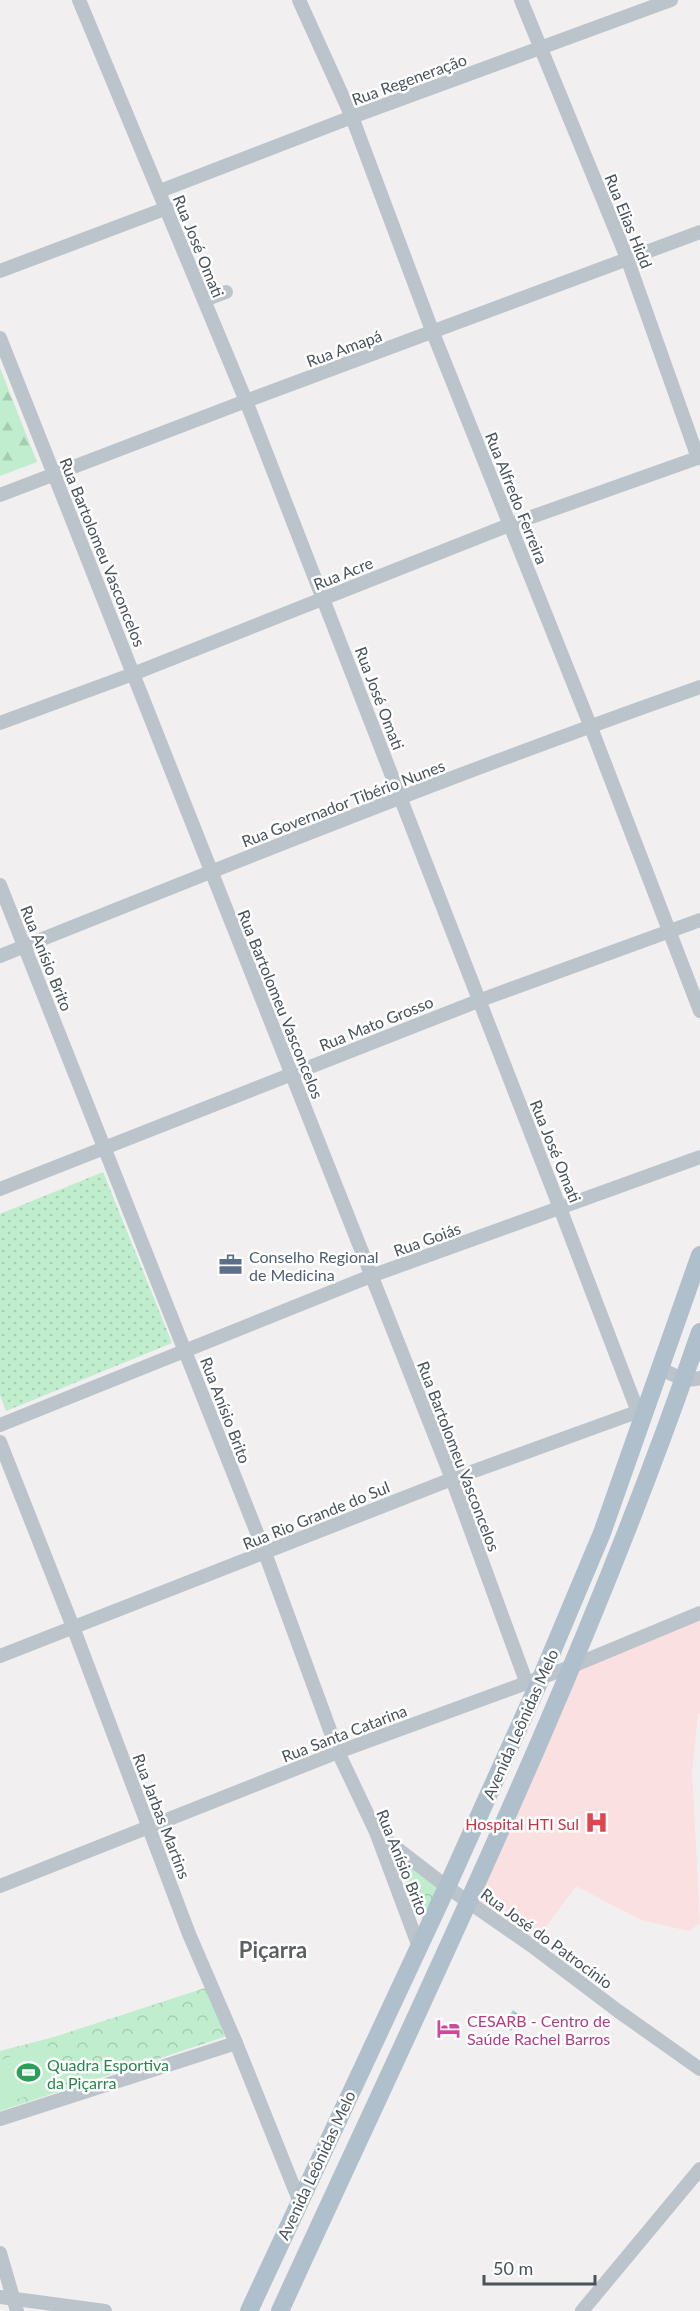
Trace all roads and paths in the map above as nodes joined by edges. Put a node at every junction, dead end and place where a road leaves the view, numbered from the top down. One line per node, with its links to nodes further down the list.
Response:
1 (79, 0): 7 (street, Rua José Omati)
2 (299, 0): 6 (street, Rua Alfredo Ferreira)
3 (521, 0): 5 (street, Rua Elias Hidd)
4 (671, 0): 5 (street, Rua Regeneração)
5 (540, 47): 6 (street, Rua Regeneração); 10 (street, Rua Elias Hidd)
6 (352, 117): 7 (street, Rua Regeneração); 14 (street, Rua Alfredo Ferreira)
7 (159, 191): 8 (street, Rua José Omati)
8 (167, 208): 11 (street); 13 (street, Rua José Omati)
9 (700, 232): 10 (street, Rua Amapá)
10 (627, 258): 14 (street, Rua Amapá); 17 (street, Rua Elias Hidd)
11 (0, 271)
12 (226, 292): 13 (street)
13 (204, 300): 16 (street, Rua José Omati)
14 (434, 333): 16 (street, Rua Amapá); 20 (street, Rua Alfredo Ferreira)
15 (0, 338): 18 (street, Rua Bartolomeu Vasconcelos)
16 (246, 401): 18 (street, Rua Amapá); 21 (street, Rua José Omati)
17 (699, 457): 20 (street, Rua Acre)
18 (54, 474): 19 (street, Rua Amapá); 22 (street, Rua Bartolomeu Vasconcelos)
19 (0, 495)
20 (509, 525): 21 (street, Rua Acre); 25 (street, Rua Alfredo Ferreira)
21 (324, 599): 22 (street, Rua Acre); 26 (street, Rua José Omati)
22 (133, 674): 24 (street, Rua Acre); 27 (street, Rua Bartolomeu Vasconcelos)
23 (700, 687): 25 (street, Rua Governador Tibério Nunes)
24 (0, 723)
25 (590, 726): 26 (street, Rua Governador Tibério Nunes); 30 (street, Rua Alfredo Ferreira)
26 (401, 799): 27 (street, Rua Governador Tibério Nunes); 33 (street, Rua José Omati)
27 (211, 872): 31 (street, Rua Governador Tibério Nunes); 35 (street, Rua Bartolomeu Vasconcelos)
28 (0, 885): 31 (street, Rua Anísio Brito)
29 (700, 920): 30 (street, Rua Mato Grosso)
30 (670, 932): 33 (street, Rua Mato Grosso); 34 (street, Rua Alfredo Ferreira)
31 (24, 946): 32 (street, Rua Governador Tibério Nunes); 36 (street, Rua Anísio Brito)
32 (0, 956)
33 (478, 1000): 35 (street, Rua Mato Grosso); 39 (street, Rua José Omati)
34 (700, 1011)
35 (291, 1075): 36 (street, Rua Mato Grosso); 41 (street, Rua Bartolomeu Vasconcelos)
36 (104, 1148): 38 (street, Rua Mato Grosso); 43 (street, Rua Anísio Brito)
37 (700, 1157): 39 (street, Rua Goiás)
38 (0, 1189)
39 (561, 1208): 41 (street, Rua Goiás); 46 (street, Rua José Omati)
40 (700, 1255): 44 (main road, Avenida Leônidas Melo)
41 (371, 1276): 43 (street, Rua Goiás); 49 (street, Rua Bartolomeu Vasconcelos)
42 (700, 1332): 45 (main road, Avenida Leônidas Melo)
43 (185, 1351): 47 (street, Rua Goiás); 50 (street, Rua Anísio Brito)
44 (661, 1369): 45 (street); 46 (main road, Avenida Leônidas Melo)
45 (692, 1379): 54 (main road, Avenida Leônidas Melo)
46 (642, 1411): 49 (street, Rua Rio Grande do Sul); 55 (main road, Avenida Leônidas Melo)
47 (0, 1425)
48 (0, 1442): 52 (street, Rua Jarbas Martins)
49 (452, 1479): 50 (street, Rua Rio Grande do Sul); 55 (street, Rua Bartolomeu Vasconcelos)
50 (265, 1553): 52 (street, Rua Rio Grande do Sul); 56 (street, Rua Anísio Brito)
51 (700, 1613): 54 (street, Rua Santa Catarina)
52 (73, 1627): 53 (street, Rua Rio Grande do Sul); 57 (street, Rua Jarbas Martins)
53 (0, 1656)
54 (570, 1667): 55 (street, Rua Santa Catarina); 61 (main road, Avenida Leônidas Melo)
55 (534, 1681): 56 (street, Rua Santa Catarina); 60 (main road, Avenida Leônidas Melo)
56 (338, 1752): 57 (street, Rua Santa Catarina); 58 (street, Rua Anísio Brito)
57 (148, 1828): 59 (street, Rua Santa Catarina); 63 (street, Rua Jarbas Martins)
58 (376, 1832): 60 (street, Rua José do Patrocínio); 62 (street, Rua Anísio Brito)
59 (0, 1886)
60 (447, 1887): 61 (street, Rua José do Patrocínio); 62 (main road, Avenida Leônidas Melo)
61 (468, 1900): 64 (street, Rua José do Patrocínio); 72 (main road, Avenida Leônidas Melo)
62 (419, 1947): 67 (main road, Avenida Leônidas Melo)
63 (236, 2043): 65 (street); 67 (street, Rua Jarbas Martins)
64 (700, 2069)
65 (0, 2120)
66 (700, 2169): 73 (street)
67 (299, 2200): 71 (main road, Avenida Leônidas Melo)
68 (0, 2253): 69 (street)
69 (10, 2302): 70 (street)
70 (105, 2311)
71 (249, 2311)
72 (280, 2311)
73 (582, 2311)

